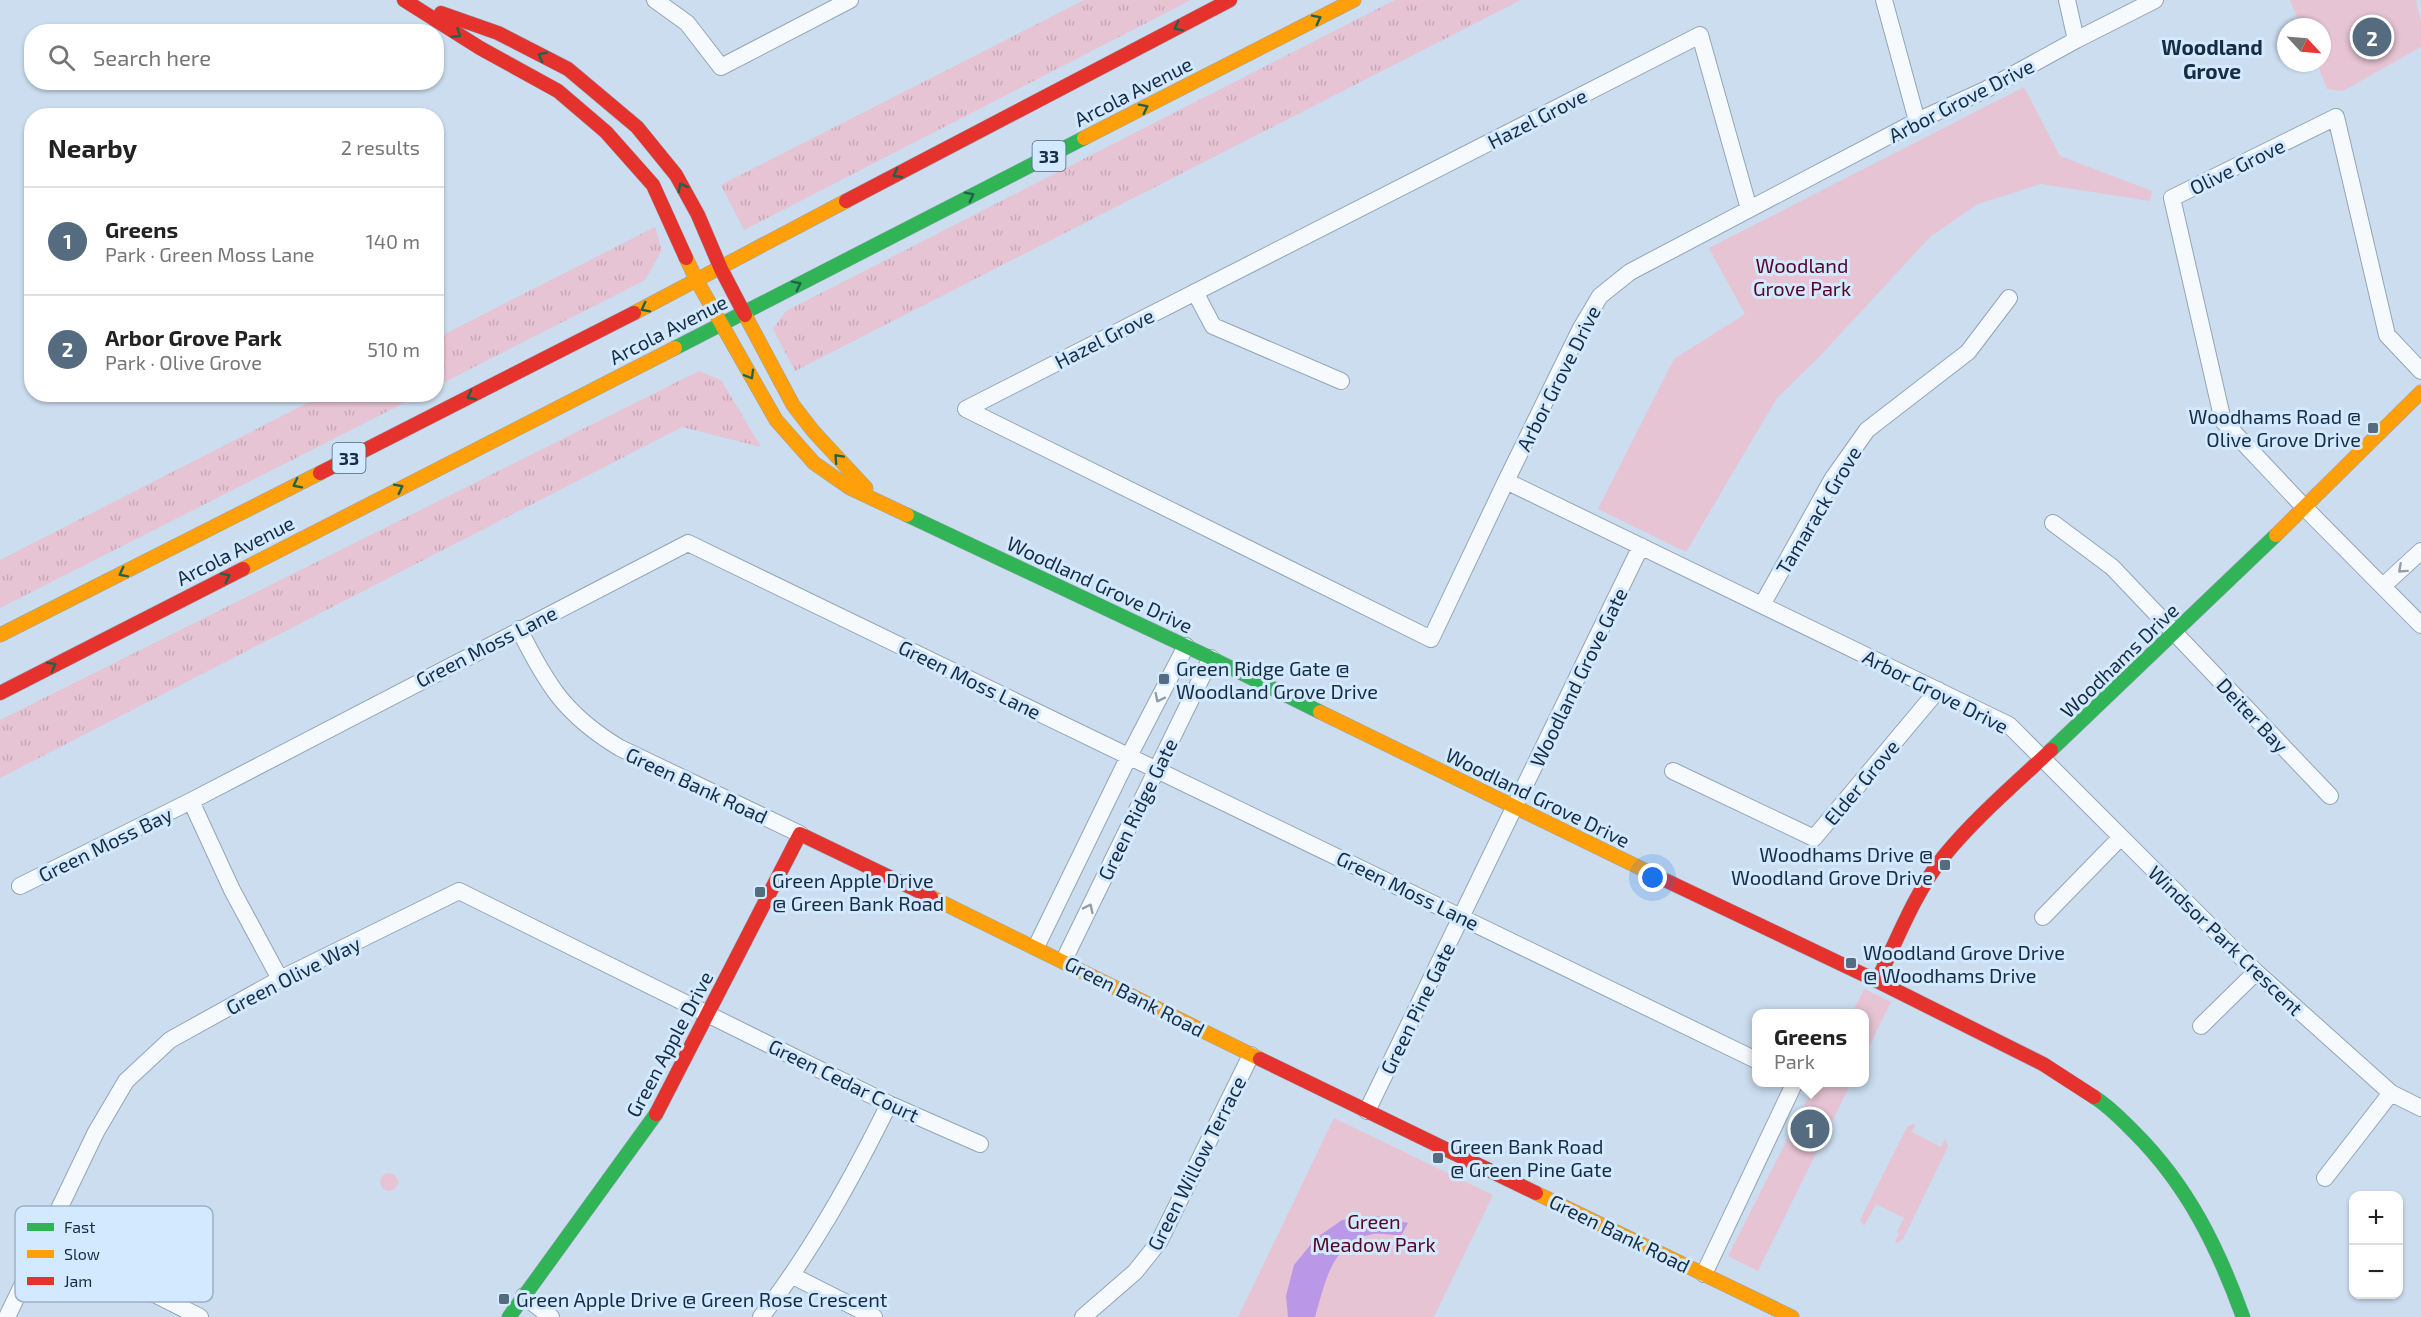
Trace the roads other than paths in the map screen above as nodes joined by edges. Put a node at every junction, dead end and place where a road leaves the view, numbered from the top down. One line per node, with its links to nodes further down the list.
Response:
1 (655, 0): 2 (street)
2 (850, 0)
3 (1230, 0): 14 (street, Arcola Avenue / 33, one-way to 14)
4 (1354, 0): 18 (street, Arcola Avenue / 33, one-way to 4)
5 (1884, 0): 12 (street)
6 (2067, 0): 11 (street)
7 (2155, 0): 11 (street, Arbor Grove Drive)
8 (406, 1): 9 (street, Woodland Grove Drive, one-way to 9); 14 (street, Woodland Grove Drive, one-way to 8)
9 (442, 24)
10 (444, 25): 15 (street, Woodland Grove Drive, one-way to 15)
11 (2076, 40): 12 (street, Arbor Grove Drive)
12 (1917, 121): 13 (street, Arbor Grove Drive)
13 (1749, 209): 16 (street, Hazel Grove); 23 (street, Arbor Grove Drive)
14 (721, 269): 15 (street, Arcola Avenue / 33); 18 (street, Woodland Grove Drive)
15 (697, 281): 19 (street, Woodland Grove Drive); 34 (street, Arcola Avenue / 33, one-way to 34)
16 (1195, 292): 21 (street); 23 (street, Hazel Grove)
17 (2009, 298): 30 (street, Tamarack Grove)
18 (745, 312): 19 (street, Arcola Avenue / 33); 24 (street, Woodland Grove Drive, one-way to 18)
19 (722, 325): 24 (street, Woodland Grove Drive, one-way to 24); 38 (street, Arcola Avenue / 33, one-way to 19)
20 (2421, 371): 25 (street, Olive Grove)
21 (1341, 381)
22 (2421, 392): 25 (street, Woodhams Drive)
23 (1506, 481): 27 (street, Arbor Grove Drive)
24 (878, 501): 35 (street, Woodland Grove Drive)
25 (2305, 508): 29 (street); 33 (street, Woodhams Drive)
26 (2053, 523): 33 (street, Deiter Bay)
27 (1641, 546): 30 (street, Arbor Grove Drive); 45 (street, Woodland Grove Gate)
28 (2421, 551): 29 (street, one-way to 29)
29 (2383, 586): 31 (street)
30 (1762, 604): 37 (street, Arbor Grove Drive)
31 (2421, 625)
32 (519, 629): 39 (street, Green Moss Lane); 44 (street, Green Moss Lane); 46 (street, Green Bank Road)
33 (2176, 633): 40 (street, Woodhams Drive); 43 (street, Deiter Bay)
34 (0, 635)
35 (1186, 646): 36 (street, Woodland Grove Drive); 39 (street, Green Ridge Gate, one-way to 39)
36 (1211, 658): 41 (street, Green Ridge Gate); 45 (street, Woodland Grove Drive)
37 (1938, 690): 40 (street, Arbor Grove Drive); 42 (street, Elder Grove)
38 (0, 693)
39 (1129, 756): 41 (street, Green Moss Lane); 51 (street, Green Ridge Gate)
40 (2042, 760): 47 (street, Windsor Park Crescent); 55 (street, Woodhams Drive)
41 (1156, 770): 49 (street, Green Moss Lane); 52 (street, Green Ridge Gate, one-way to 41)
42 (1673, 771)
43 (2330, 796)
44 (191, 801): 48 (street, Green Moss Bay); 54 (street)
45 (1514, 808): 49 (street, Green Pine Gate); 55 (street, Woodland Grove Drive)
46 (800, 834): 51 (street, Green Bank Road); 56 (street, Green Apple Drive)
47 (2121, 837): 50 (street); 53 (street, Windsor Park Crescent)
48 (20, 886)
49 (1461, 916): 59 (street, Green Moss Lane); 64 (street, Green Pine Gate)
50 (2043, 917)
51 (1036, 947): 52 (street, Green Bank Road)
52 (1064, 960): 58 (street, Green Bank Road)
53 (2256, 972): 57 (street); 61 (street, Windsor Park Crescent)
54 (280, 979): 56 (street, Green Olive Way); 67 (street, Green Olive Way)
55 (1877, 981): 81 (street, Woodland Grove Drive)
56 (709, 1013): 62 (street, Green Cedar Court); 70 (street, Green Apple Drive)
57 (2201, 1026)
58 (1251, 1055): 64 (street, Green Bank Road); 79 (street, Green Willow Terrace)
59 (1752, 1058)
60 (1793, 1087): 68 (street)
61 (2391, 1093): 63 (street, Windsor Park Crescent); 66 (street)
62 (889, 1104): 65 (street, Green Cedar Court); 69 (street)
63 (2421, 1108)
64 (1367, 1111): 68 (street, Green Bank Road)
65 (981, 1144)
66 (2325, 1178)
67 (61, 1206)
68 (1704, 1274): 80 (street, Green Bank Road)
69 (793, 1276): 77 (street); 78 (street)
70 (524, 1296): 75 (street, Green Apple Drive); 76 (street)
71 (15, 1301): 73 (street, Green Olive Way)
72 (170, 1302): 74 (street)
73 (7, 1317)
74 (200, 1317)
75 (509, 1317)
76 (551, 1317)
77 (761, 1317)
78 (874, 1317)
79 (1083, 1317)
80 (1792, 1317)
81 (2243, 1317)

